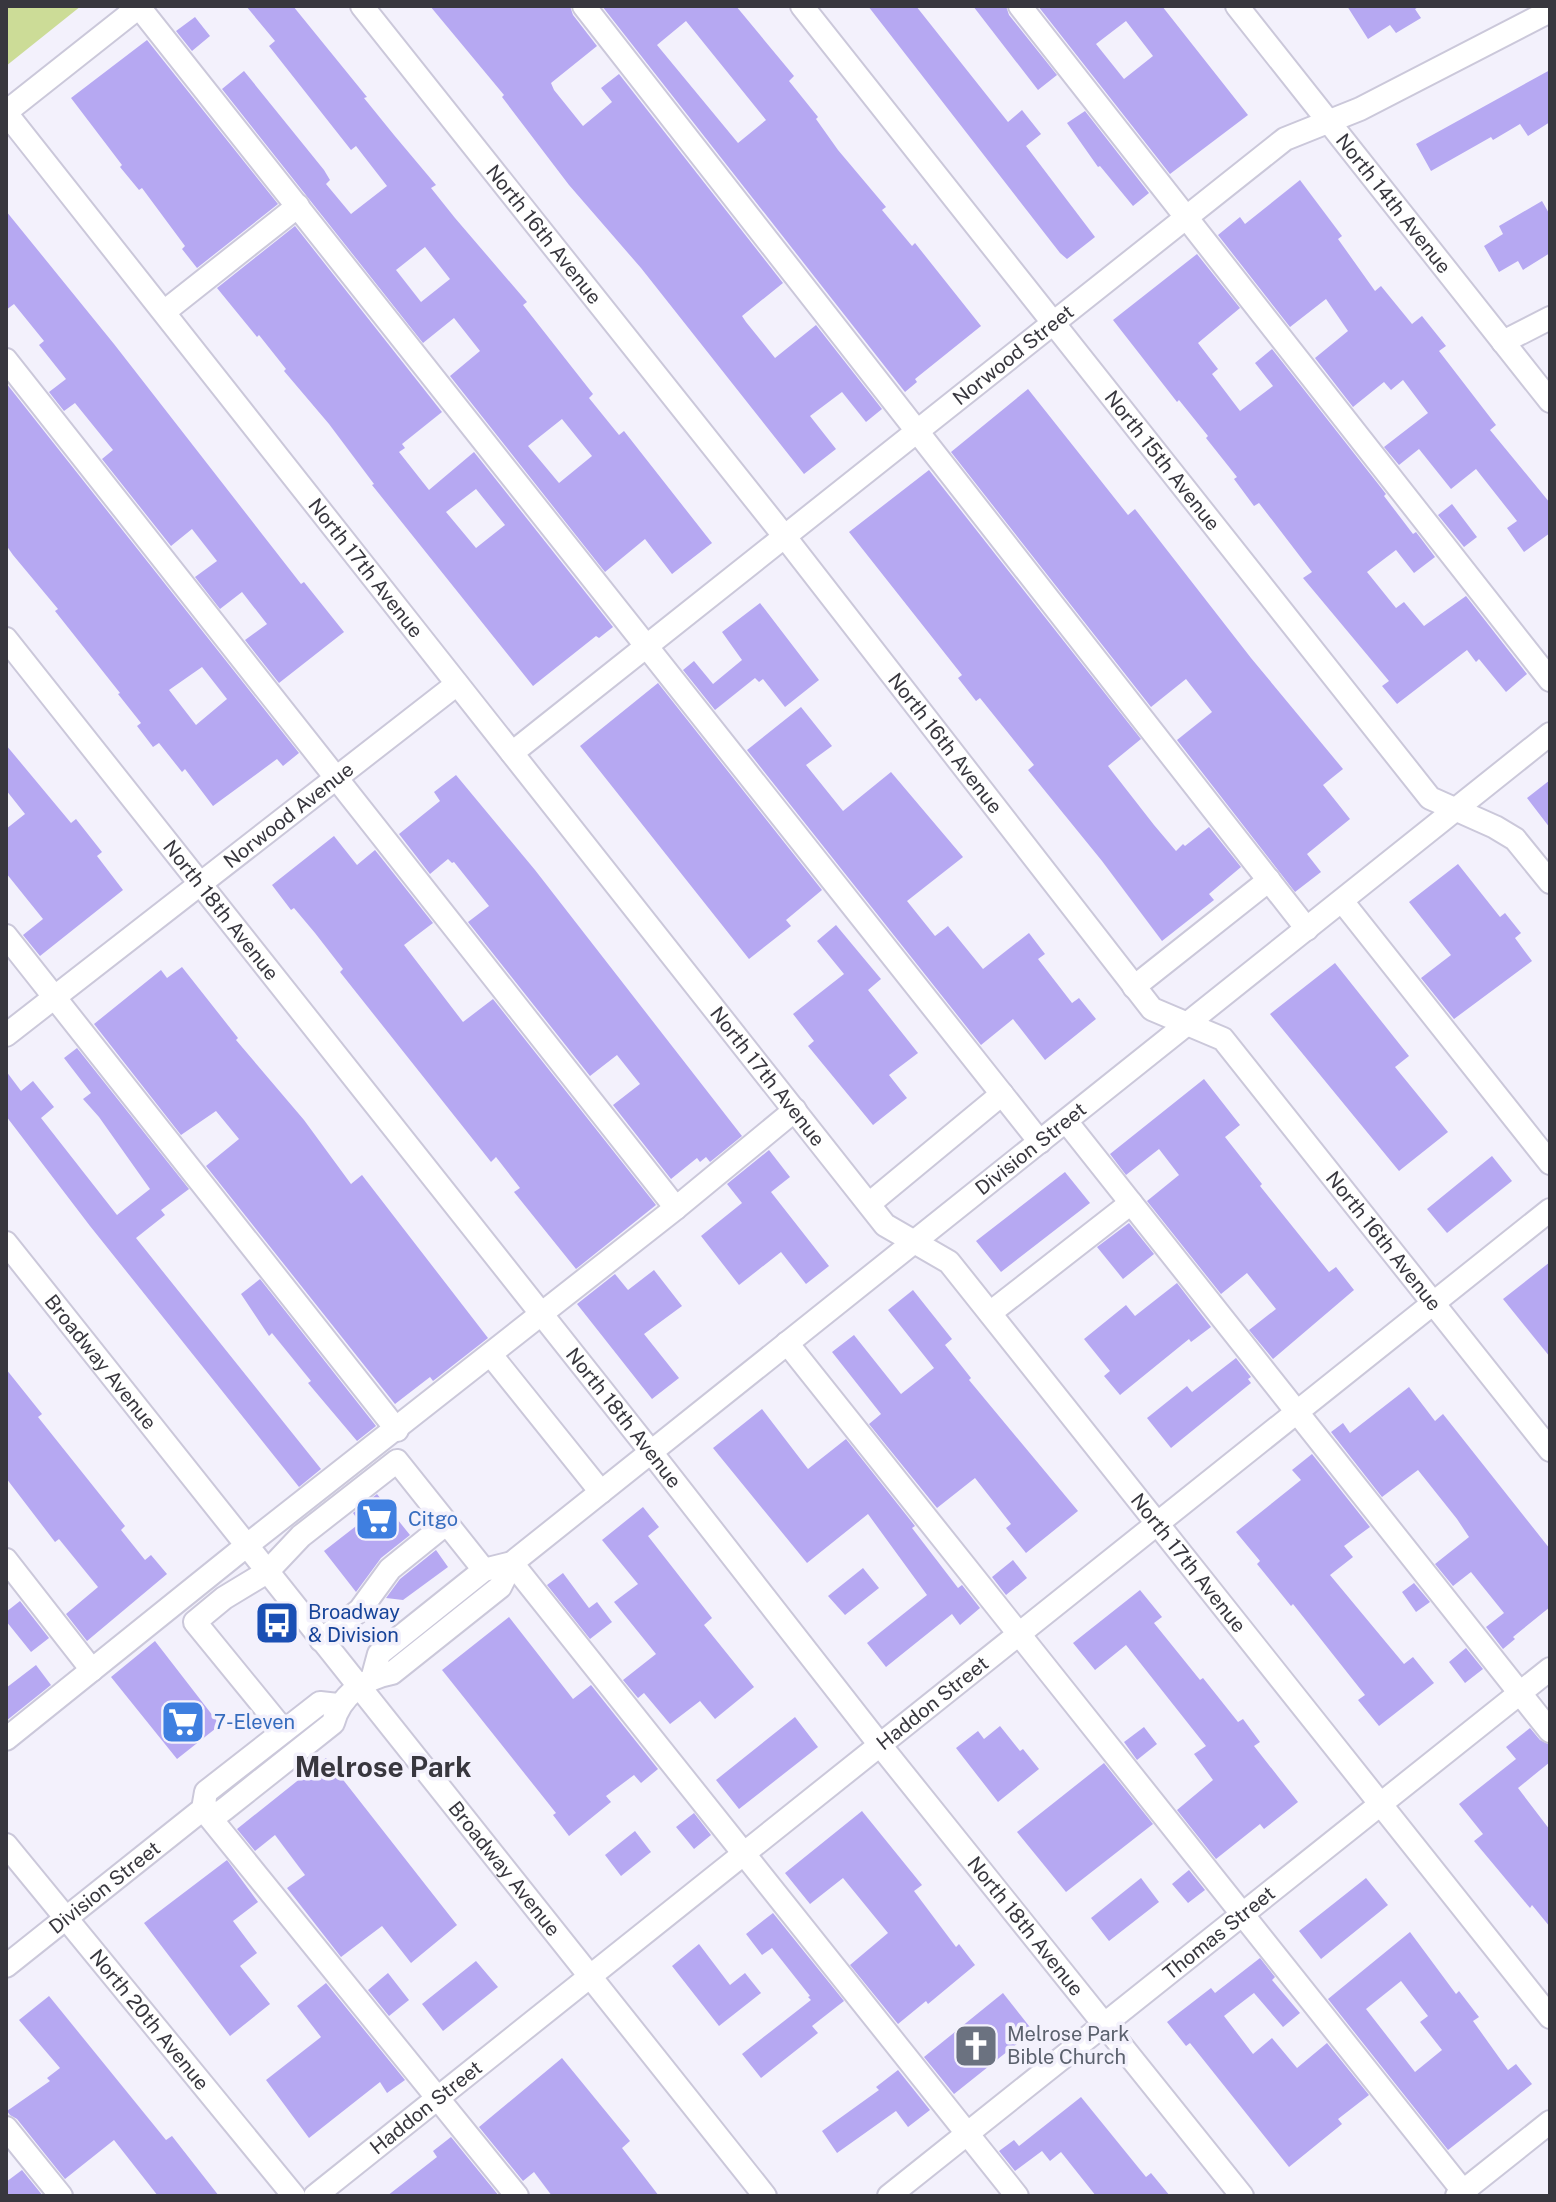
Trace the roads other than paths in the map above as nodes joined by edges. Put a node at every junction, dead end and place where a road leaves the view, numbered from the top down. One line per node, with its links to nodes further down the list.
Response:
1 (140, 6): 8 (street); 10 (street)
2 (362, 6): 19 (street, North 16th Avenue)
3 (584, 6): 18 (street)
4 (802, 6): 14 (street, North 15th Avenue)
5 (1020, 6): 11 (street)
6 (1237, 6): 9 (street, North 14th Avenue)
7 (1550, 11): 9 (street, Norwood Street)
8 (6, 112): 12 (street, North 17th Avenue)
9 (1328, 121): 11 (street, Norwood Street); 15 (street, North 14th Avenue)
10 (298, 206): 12 (street); 21 (street)
11 (1186, 217): 14 (street, Norwood Street); 22 (street)
12 (164, 312): 23 (street, North 17th Avenue)
13 (1550, 318): 15 (street)
14 (1054, 322): 18 (street, Norwood Street); 27 (street, North 15th Avenue)
15 (1503, 342): 17 (street, North 14th Avenue)
16 (6, 360): 26 (street)
17 (1550, 401)
18 (919, 430): 19 (street, Norwood Street); 28 (street)
19 (785, 537): 21 (street, Norwood Street); 34 (street, North 16th Avenue)
20 (6, 639): 30 (street, North 18th Avenue)
21 (646, 647): 25 (street, Norwood Street); 38 (street)
22 (1550, 680)
23 (457, 684): 25 (street, North 17th Avenue); 26 (street, Norwood Avenue)
24 (1550, 734): 27 (street, Division Street)
25 (512, 753): 39 (street, North 17th Avenue)
26 (336, 778): 30 (street, Norwood Avenue); 45 (street)
27 (1455, 810): 29 (street, North 15th Avenue); 31 (street, Division Street)
28 (1269, 880): 32 (street); 34 (street)
29 (1550, 882)
30 (199, 885): 35 (street, Norwood Avenue); 51 (street, North 18th Avenue)
31 (1342, 901): 32 (street, Division Street); 42 (street)
32 (1307, 929): 36 (street, Division Street)
33 (6, 936): 35 (street)
34 (1134, 987): 36 (street, North 16th Avenue)
35 (54, 998): 37 (street, Norwood Avenue); 55 (street)
36 (1186, 1025): 40 (street, Division Street); 49 (street, North 16th Avenue)
37 (6, 1035)
38 (1002, 1094): 41 (street); 44 (street)
39 (795, 1110): 44 (street, North 17th Avenue); 45 (street)
40 (1066, 1121): 41 (street, Division Street); 43 (street)
41 (1040, 1142): 47 (street, Division Street)
42 (1550, 1163)
43 (1131, 1203): 50 (street); 54 (street)
44 (869, 1204): 47 (street, North 17th Avenue)
45 (676, 1208): 51 (street)
46 (1550, 1210): 49 (street, Haddon Street)
47 (915, 1242): 50 (street, North 17th Avenue); 52 (street, Division Street)
48 (6, 1243): 61 (street, Broadway Avenue)
49 (1433, 1303): 54 (street, Haddon Street); 56 (street, North 16th Avenue)
50 (990, 1313): 60 (street, North 17th Avenue)
51 (541, 1315): 53 (street); 57 (street, North 18th Avenue)
52 (787, 1343): 57 (street, Division Street); 66 (street)
53 (491, 1355): 55 (street); 58 (street)
54 (1297, 1412): 60 (street, Haddon Street); 71 (street)
55 (397, 1430): 61 (street)
56 (1550, 1450)
57 (651, 1452): 58 (street, Division Street); 76 (street, North 18th Avenue)
58 (601, 1492): 63 (street, Division Street)
59 (447, 1523): 64 (street); 65 (street); 67 (street)
60 (1158, 1523): 66 (street, Haddon Street); 77 (street, North 17th Avenue)
61 (246, 1546): 65 (street, Broadway Avenue); 69 (street)
62 (6, 1560): 69 (street)
63 (512, 1563): 64 (street, Division Street); 70 (street, Division Street); 80 (street)
64 (484, 1570): 70 (street, Division Street)
65 (267, 1572): 67 (street, Broadway Avenue); 73 (street)
66 (1019, 1634): 76 (street, Haddon Street); 81 (street)
67 (321, 1640): 70 (street, Broadway Avenue)
68 (1550, 1669): 71 (street, Thomas Street)
69 (92, 1670): 75 (street)
70 (366, 1682): 72 (street, Division Street); 84 (street, Broadway Avenue)
71 (1520, 1693): 74 (street); 77 (street, Thomas Street)
72 (338, 1705): 73 (street, Division Street); 78 (street, Division Street)
73 (284, 1731): 78 (street, Division Street)
74 (1550, 1731)
75 (6, 1739)
76 (880, 1745): 80 (street, Haddon Street); 86 (street, North 18th Avenue)
77 (1380, 1803): 81 (street, Thomas Street); 85 (street, North 17th Avenue)
78 (203, 1809): 82 (street, Division Street); 87 (street)
79 (6, 1845): 82 (street, North 20th Avenue)
80 (744, 1854): 84 (street, Haddon Street); 90 (street)
81 (1243, 1915): 86 (street, Thomas Street); 91 (street)
82 (65, 1919): 83 (street, Division Street); 93 (street, North 20th Avenue)
83 (6, 1966)
84 (590, 1977): 87 (street, Haddon Street); 96 (street, Broadway Avenue)
85 (1550, 2017)
86 (1104, 2023): 90 (street, Thomas Street); 99 (street, North 18th Avenue)
87 (439, 2097): 94 (street, Haddon Street); 95 (street)
88 (1550, 2122): 91 (street)
89 (6, 2128): 92 (street)
90 (967, 2134): 97 (street, Thomas Street); 98 (street)
91 (1462, 2194)
92 (61, 2196)
93 (294, 2196)
94 (315, 2196)
95 (517, 2196)
96 (765, 2196)
97 (889, 2196)
98 (1017, 2196)
99 (1242, 2196)

